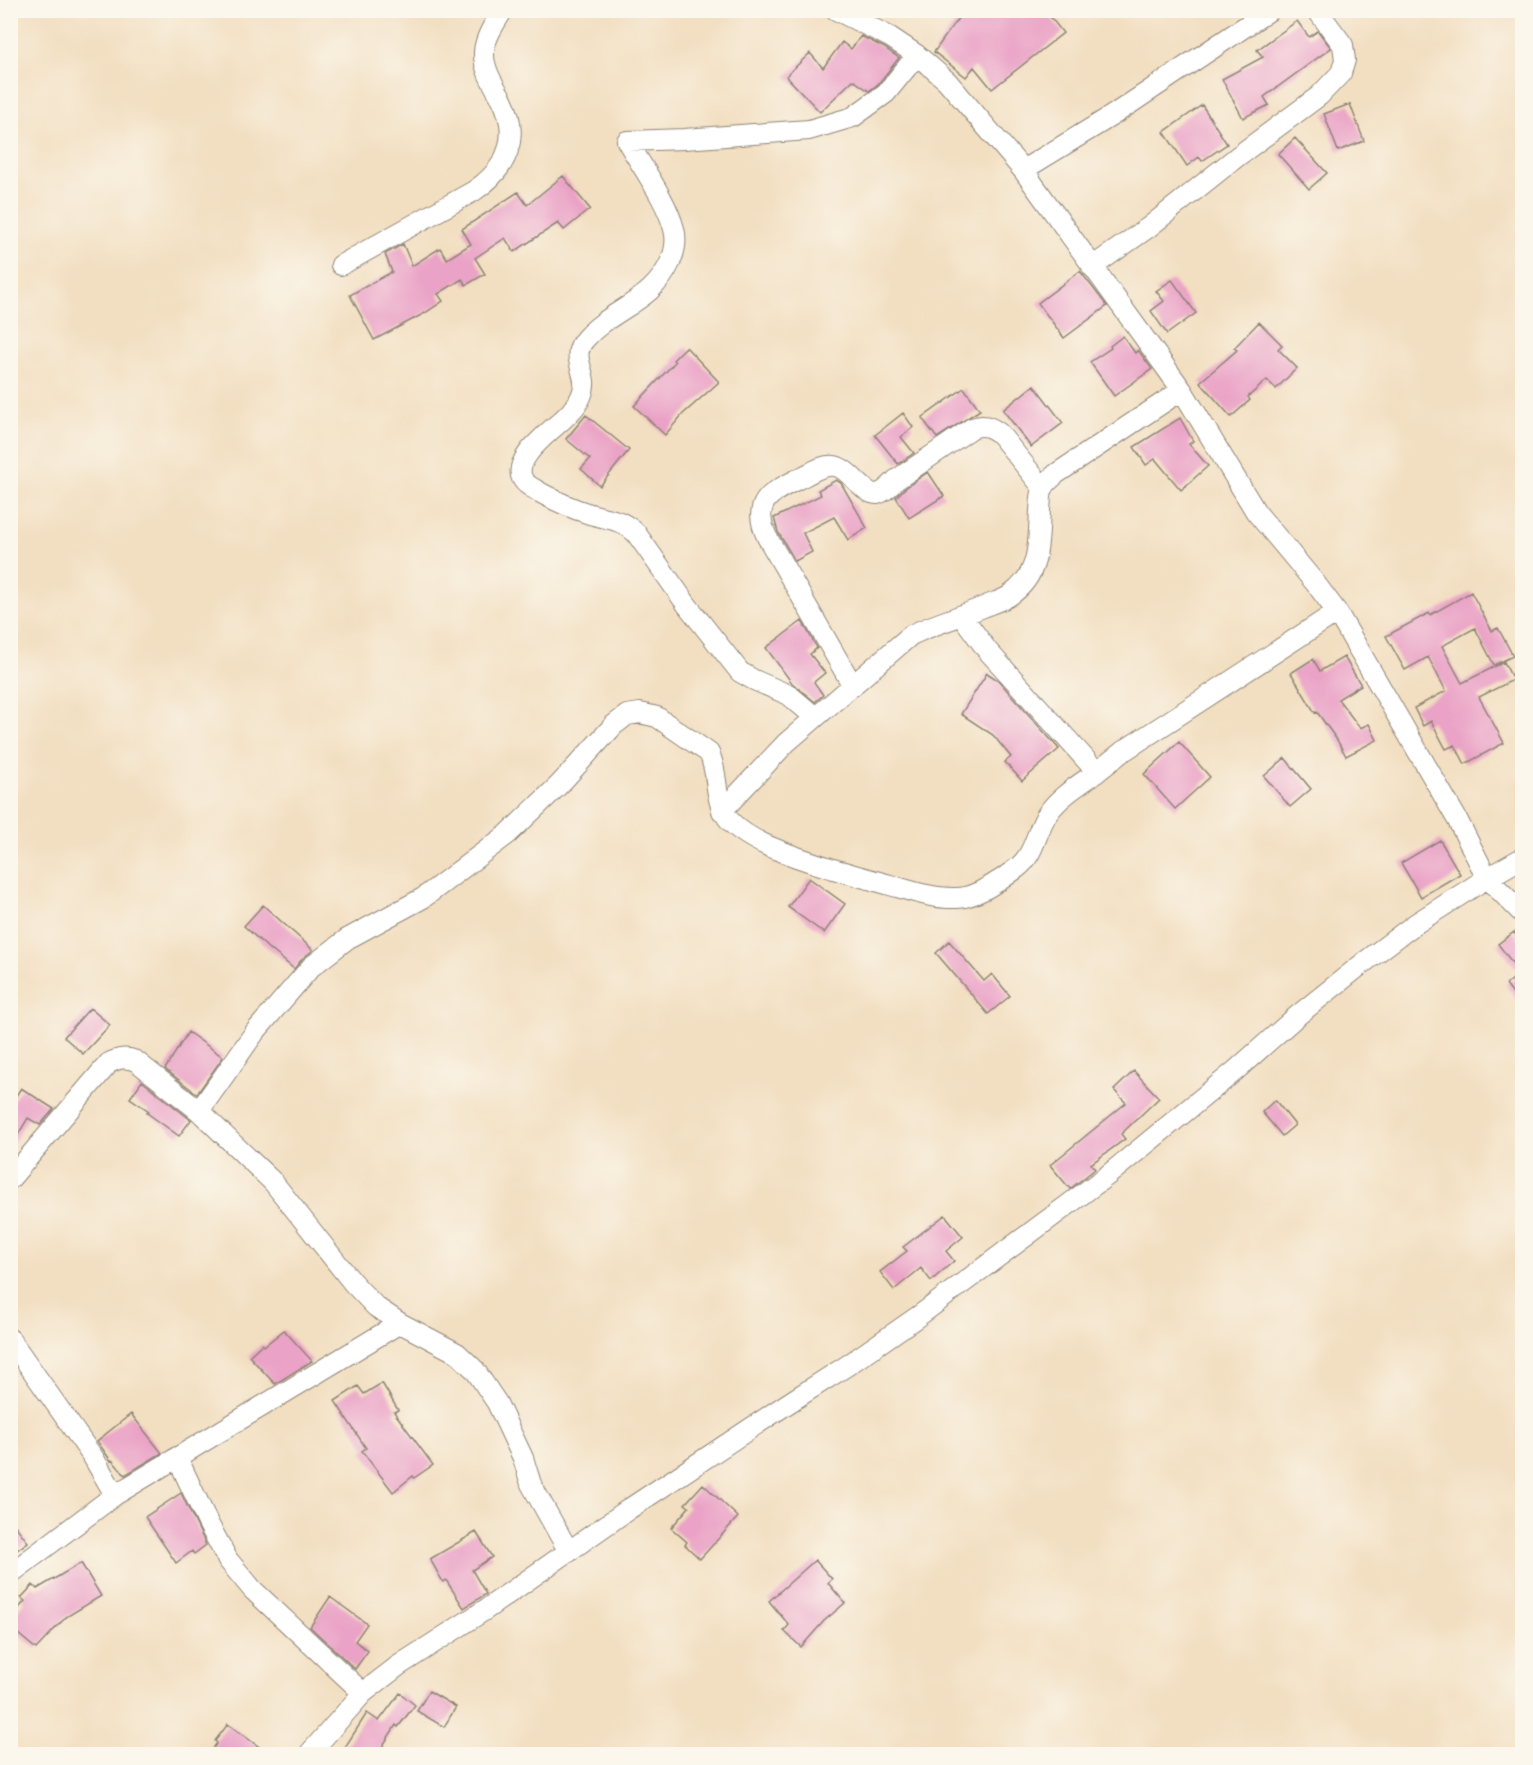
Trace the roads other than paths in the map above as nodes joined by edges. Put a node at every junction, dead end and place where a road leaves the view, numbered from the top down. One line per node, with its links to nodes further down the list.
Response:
1 (503, 10): 7 (street)
2 (836, 10): 5 (street)
3 (1270, 10): 6 (street)
4 (1317, 10): 8 (street)
5 (917, 55): 6 (street); 14 (street)
6 (1023, 170): 8 (street)
7 (341, 265)
8 (1092, 267): 9 (street)
9 (1182, 390): 10 (street); 11 (street)
10 (1043, 488): 12 (street); 13 (street)
11 (1337, 612): 15 (street); 18 (street)
12 (962, 616): 13 (street); 15 (street)
13 (852, 686): 14 (street)
14 (815, 717): 16 (street)
15 (1097, 772): 16 (street)
16 (722, 810): 20 (street)
17 (1522, 858): 18 (street)
18 (1487, 878): 19 (street); 26 (street)
19 (1522, 913)
20 (199, 1111): 21 (street); 22 (street)
21 (10, 1179)
22 (400, 1323): 24 (street); 26 (street)
23 (10, 1339): 25 (street)
24 (177, 1457): 25 (street); 28 (street)
25 (115, 1495): 27 (street)
26 (569, 1552): 28 (street)
27 (10, 1574)
28 (363, 1693): 29 (street)
29 (309, 1755)

